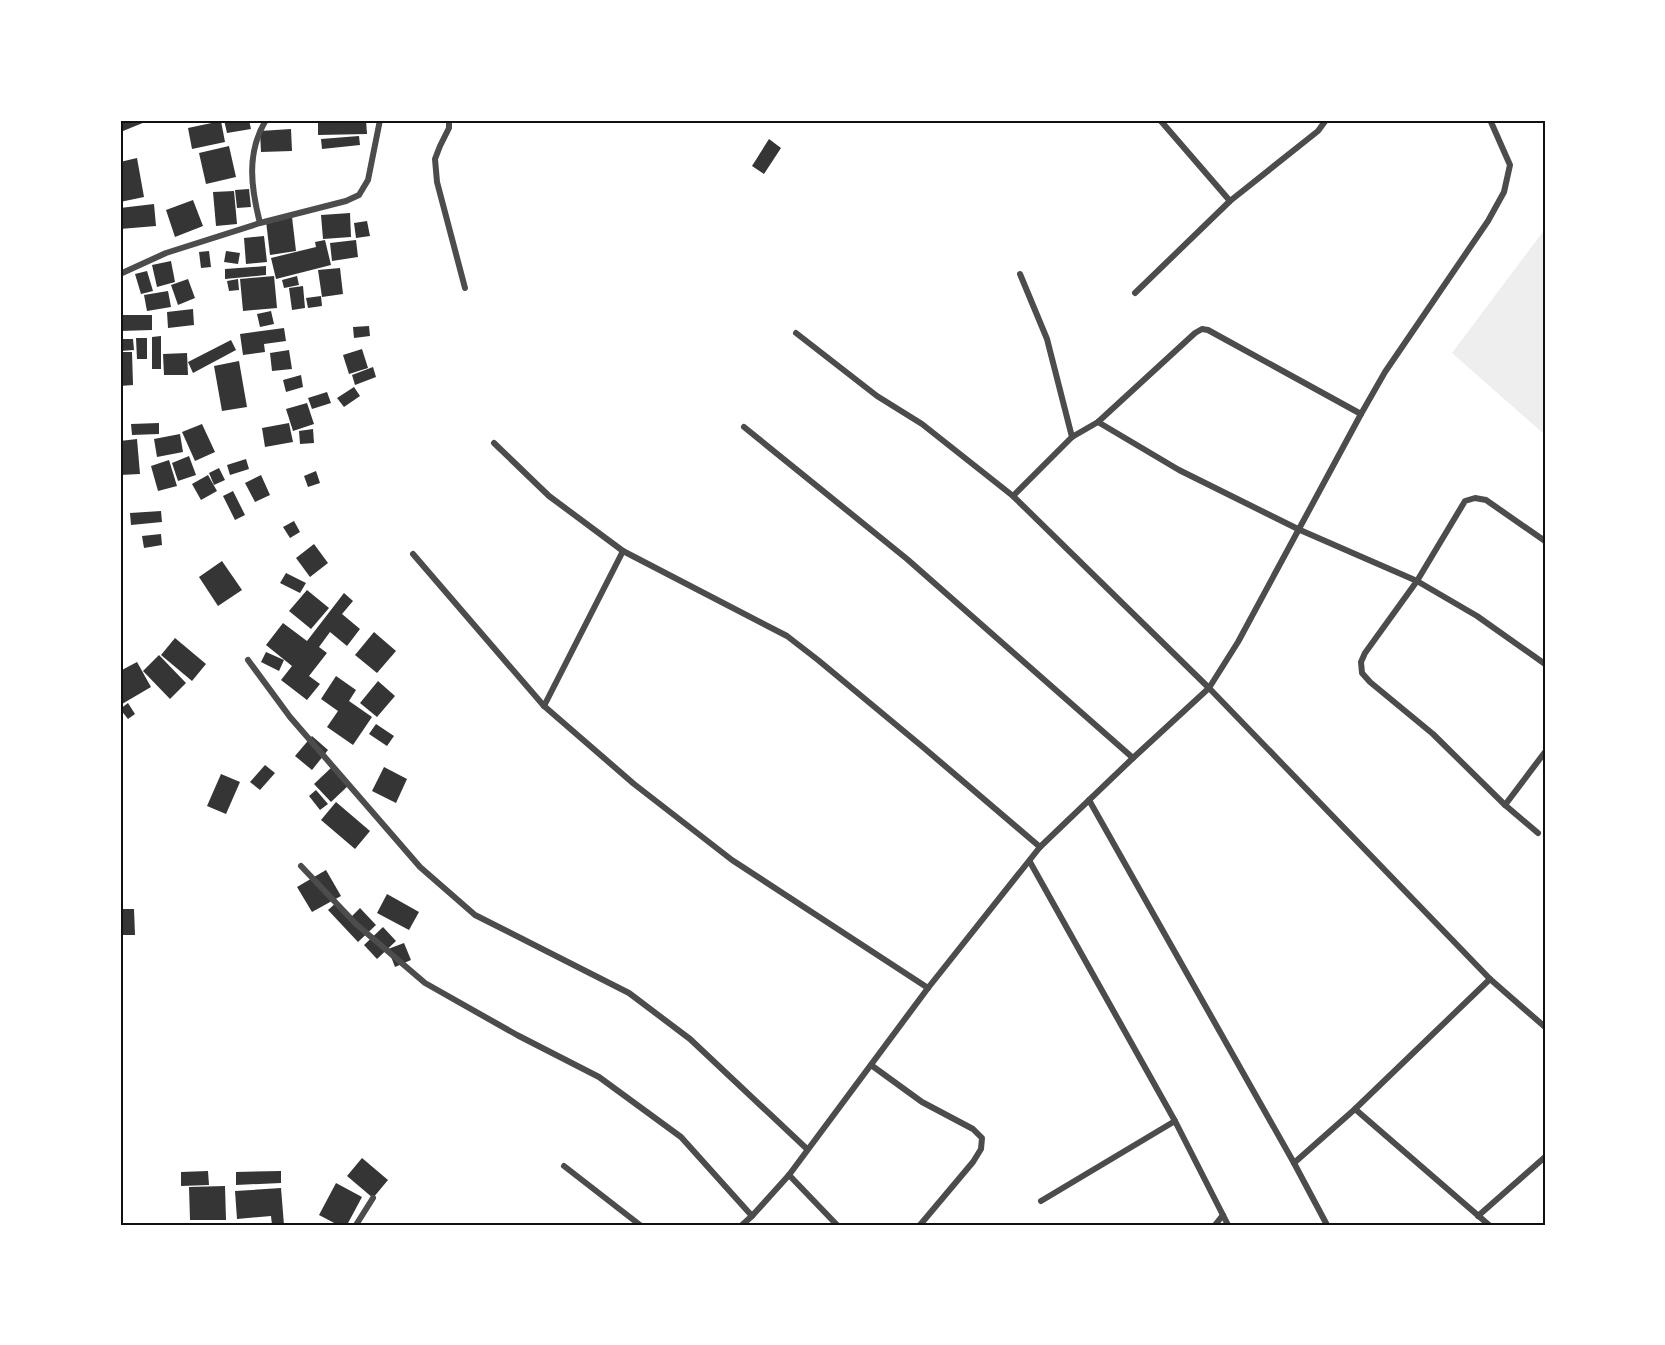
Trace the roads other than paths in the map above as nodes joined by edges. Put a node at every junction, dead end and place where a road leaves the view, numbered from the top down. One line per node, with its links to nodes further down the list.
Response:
1 (266, 120): 8 (street)
2 (380, 120): 8 (street)
3 (449, 120): 11 (street)
4 (1160, 120): 7 (street)
5 (1326, 120): 7 (street)
6 (1492, 120): 14 (street)
7 (1230, 201): 12 (street)
8 (260, 223): 9 (street)
9 (120, 274)
10 (1020, 274): 17 (street)
11 (465, 288)
12 (1135, 293)
13 (796, 333): 19 (street)
14 (1361, 414): 15 (street); 20 (street)
15 (1098, 422): 17 (street); 20 (street)
16 (744, 427): 30 (street)
17 (1072, 437): 19 (street)
18 (494, 443): 22 (street)
19 (1013, 496): 27 (street)
20 (1300, 530): 24 (street); 27 (street)
21 (1545, 541): 24 (street)
22 (623, 551): 28 (street); 34 (street)
23 (413, 554): 28 (street)
24 (1417, 581): 26 (street); 32 (street)
25 (248, 660): 43 (street)
26 (1545, 664)
27 (1209, 688): 30 (street); 37 (street)
28 (544, 706): 38 (street)
29 (1545, 752): 32 (street)
30 (1133, 758): 31 (street)
31 (1089, 800): 34 (street); 45 (street)
32 (1505, 805): 33 (street)
33 (1538, 833)
34 (1040, 847): 35 (street)
35 (1030, 862): 38 (street); 42 (street)
36 (302, 866): 51 (street)
37 (1490, 980): 39 (street); 41 (street)
38 (928, 988): 40 (street)
39 (1545, 1027)
40 (871, 1065): 43 (street); 57 (street)
41 (1356, 1109): 45 (street); 52 (street)
42 (1175, 1121): 49 (street); 50 (street)
43 (807, 1149): 47 (street)
44 (1545, 1157): 52 (street)
45 (1294, 1163): 60 (street)
46 (564, 1166): 54 (street)
47 (789, 1175): 51 (street); 56 (street)
48 (373, 1198): 53 (street)
49 (1041, 1201)
50 (1222, 1215): 58 (street); 59 (street)
51 (752, 1216): 55 (street)
52 (1478, 1216): 61 (street)
53 (356, 1225)
54 (640, 1225)
55 (742, 1225)
56 (837, 1225)
57 (920, 1225)
58 (1215, 1225)
59 (1228, 1225)
60 (1327, 1225)
61 (1489, 1225)

